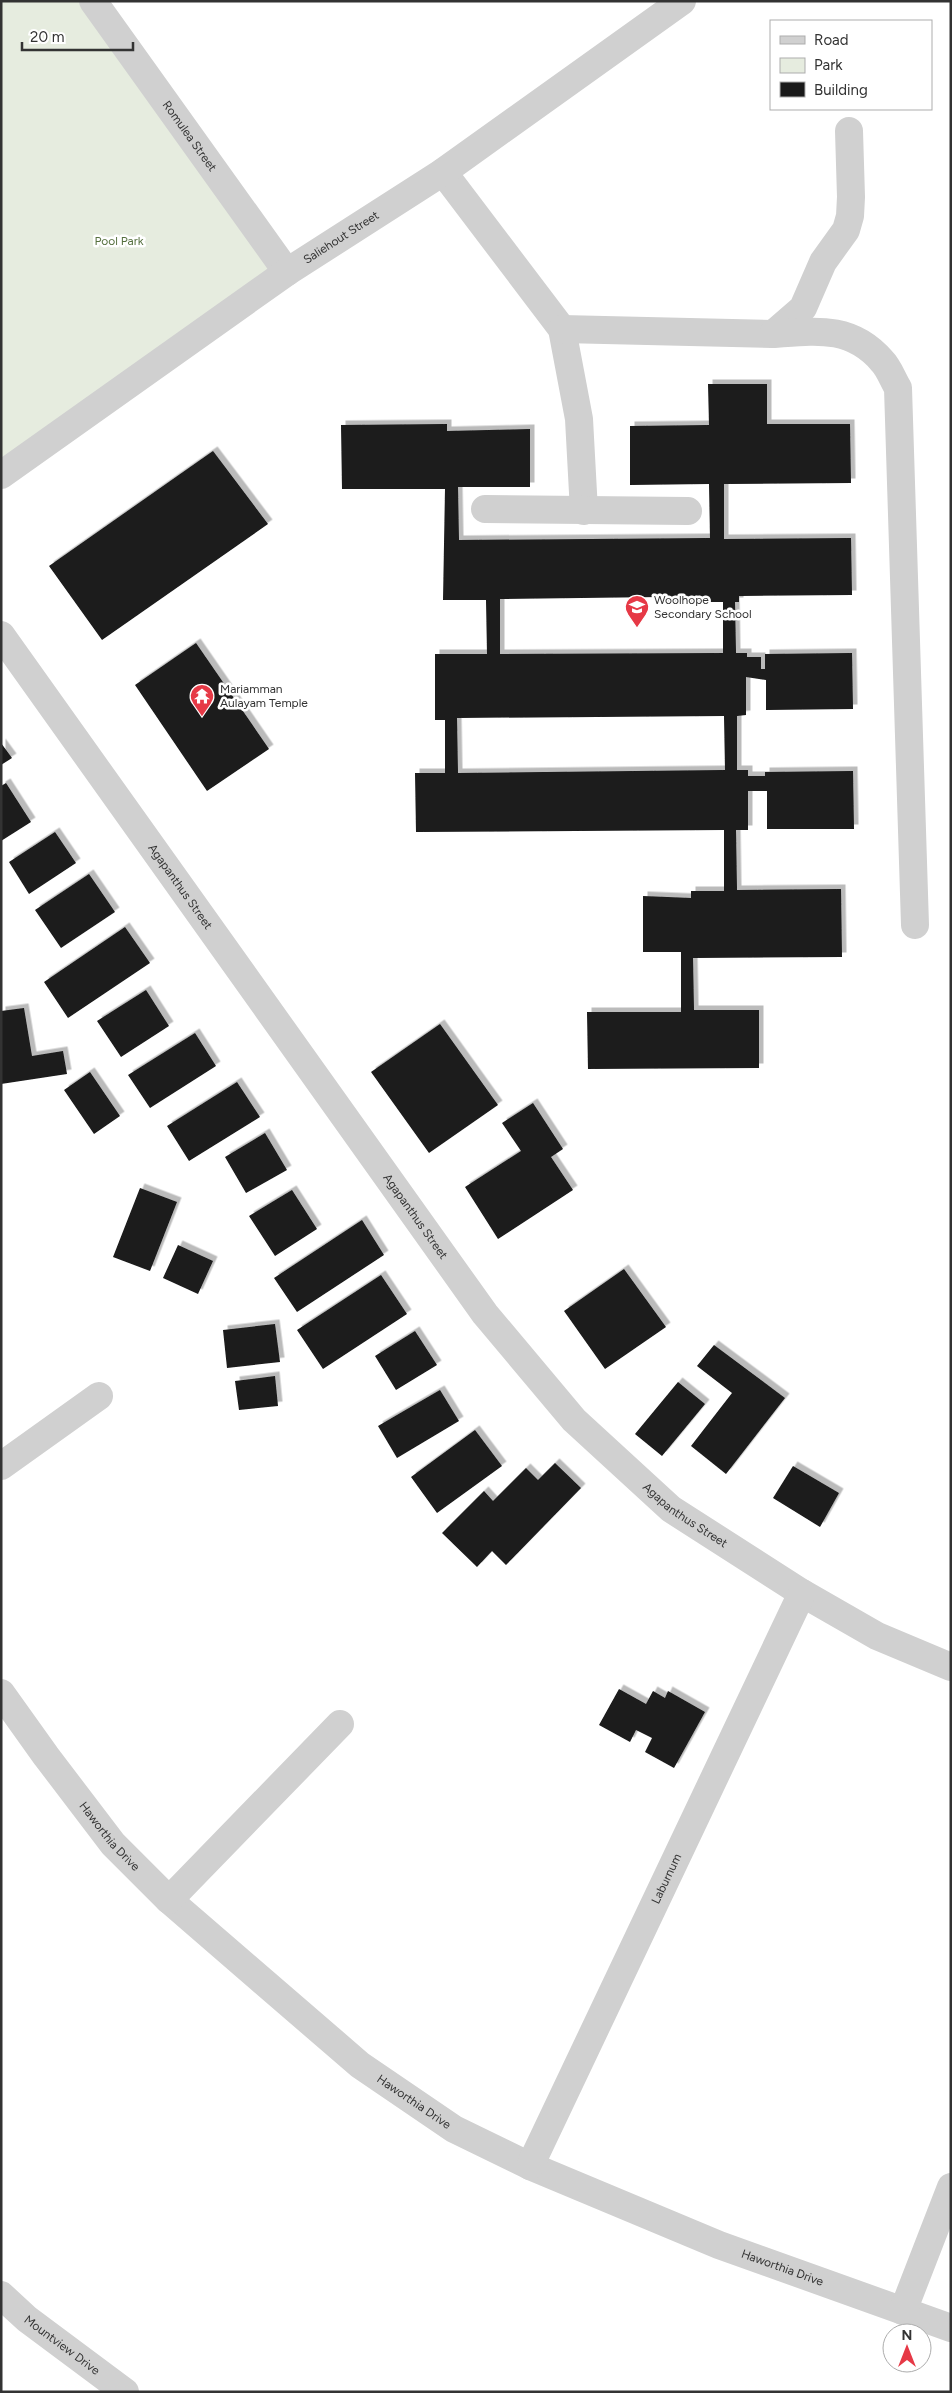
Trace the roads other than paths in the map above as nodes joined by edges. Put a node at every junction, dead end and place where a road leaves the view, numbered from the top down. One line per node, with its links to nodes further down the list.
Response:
1 (93, 1): 5 (street, Romulea Street)
2 (682, 1): 4 (street, Saliehout Street)
3 (849, 131): 7 (street)
4 (443, 172): 5 (street, Saliehout Street); 6 (street)
5 (287, 272): 8 (street, Saliehout Street)
6 (562, 329): 7 (street); 10 (street)
7 (773, 334): 13 (street)
8 (1, 475)
9 (485, 509): 10 (street)
10 (584, 510): 11 (street)
11 (688, 510)
12 (1, 635): 16 (street, Agapanthus Street)
13 (915, 925)
14 (100, 1396): 15 (street)
15 (1, 1466)
16 (802, 1593): 17 (street, Agapanthus Street); 21 (street, Laburnum)
17 (951, 1668)
18 (1, 1693): 20 (street, Haworthia Drive)
19 (340, 1724): 20 (street)
20 (169, 1900): 21 (street, Haworthia Drive)
21 (530, 2166): 24 (street, Haworthia Drive)
22 (951, 2187): 24 (street)
23 (1, 2295): 26 (street, Mountview Drive)
24 (903, 2311): 25 (street, Haworthia Drive)
25 (951, 2328)
26 (125, 2392)

